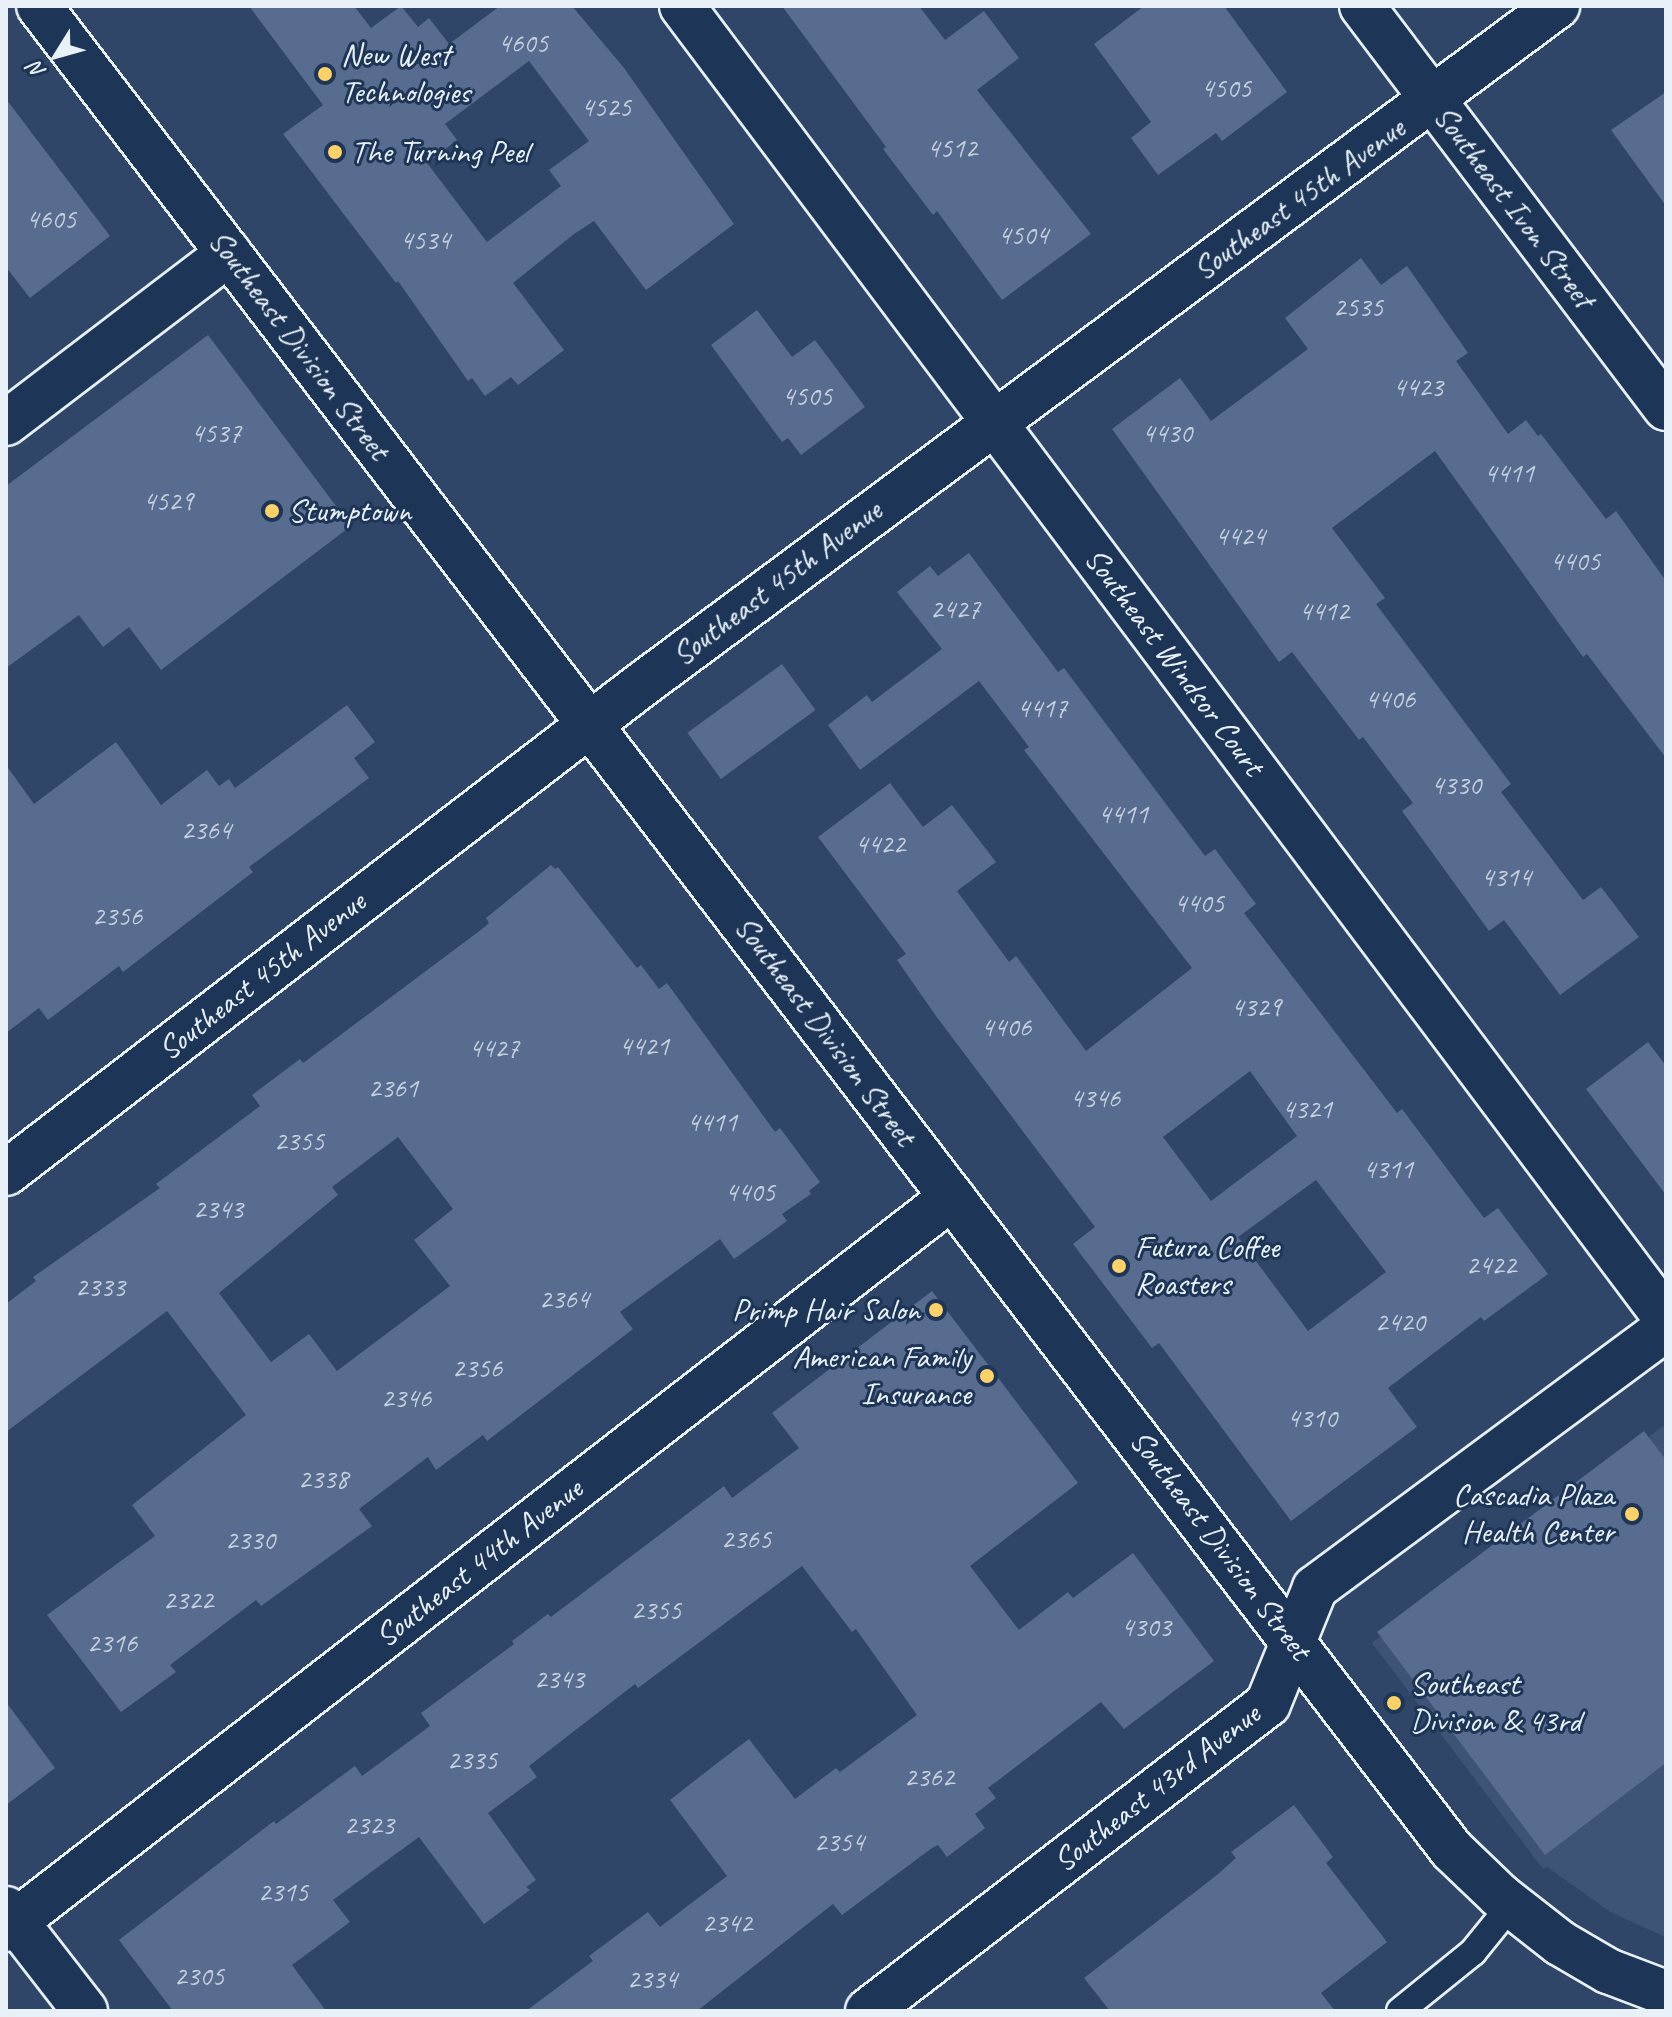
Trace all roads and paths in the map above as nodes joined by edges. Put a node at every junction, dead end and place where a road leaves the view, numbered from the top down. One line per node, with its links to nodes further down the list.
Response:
1 (39, 6): 6 (street, Southeast Division Street)
2 (682, 6): 8 (street, Southeast Windsor Court)
3 (1362, 6): 5 (street, Southeast Ivon Street)
4 (1557, 6): 5 (street, Southeast 45th Avenue)
5 (1433, 101): 7 (street, Southeast Ivon Street); 8 (street, Southeast 45th Avenue)
6 (229, 253): 9 (street); 10 (street, Southeast Division Street)
7 (1666, 408)
8 (993, 421): 10 (street, Southeast 45th Avenue); 13 (street, Southeast Windsor Court)
9 (6, 423)
10 (589, 724): 11 (street, Southeast 45th Avenue); 12 (street, Southeast Division Street)
11 (6, 1173)
12 (952, 1197): 15 (street, Southeast Division Street); 17 (street, Southeast 44th Avenue)
13 (1666, 1318)
14 (1666, 1328): 15 (street, Southeast 43rd Avenue)
15 (1295, 1643): 16 (street, Southeast Division Street); 20 (street, Southeast 43rd Avenue)
16 (1511, 1905): 18 (street, Southeast Division Street); 21 (lane)
17 (9, 1920): 19 (street)
18 (1666, 1993)
19 (85, 2011)
20 (868, 2011)
21 (1400, 2011)

